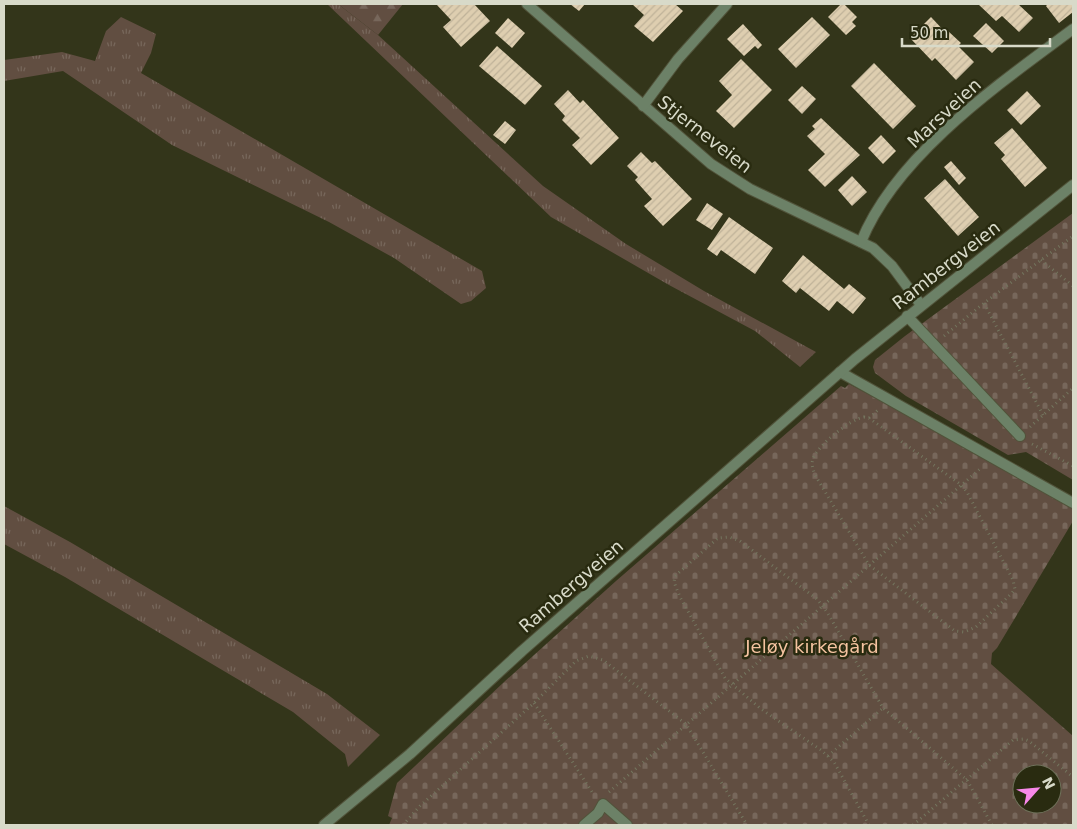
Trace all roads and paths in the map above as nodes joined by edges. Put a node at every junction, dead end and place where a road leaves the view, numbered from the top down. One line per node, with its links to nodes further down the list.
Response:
1 (527, 4): 4 (street, Stjerneveien)
2 (727, 4): 4 (street)
3 (1073, 29): 7 (street, Marsveien)
4 (642, 106): 7 (street, Stjerneveien)
5 (1073, 185): 11 (street, Rambergveien)
6 (1073, 236): 8 (path)
7 (861, 242): 11 (street, Stjerneveien)
8 (1041, 260): 9 (path); 10 (path)
9 (1073, 286)
10 (984, 302): 13 (path); 16 (path)
11 (921, 304): 12 (street, Rambergveien)
12 (907, 316): 13 (street); 14 (street, Rambergveien)
13 (934, 345): 17 (street)
14 (840, 372): 18 (street); 32 (street, Rambergveien)
15 (1073, 388): 16 (path)
16 (1043, 415): 17 (path)
17 (1020, 436): 19 (path)
18 (994, 458): 20 (path); 21 (street)
19 (1073, 466)
20 (960, 484): 22 (path); 22 (path); 22 (path)
21 (1073, 503)
22 (869, 564): 23 (path)
23 (822, 605): 24 (path); 24 (path); 26 (path)
24 (731, 684): 27 (path); 28 (path)
25 (534, 703): 27 (path); 31 (path); 33 (path)
26 (883, 708): 28 (path); 30 (path)
27 (686, 724): 31 (path); 36 (path)
28 (828, 756): 37 (path)
29 (1073, 777): 30 (path)
30 (967, 780): 38 (path); 39 (path)
31 (603, 804): 34 (street); 35 (street)
32 (331, 823)
33 (403, 825)
34 (584, 825)
35 (627, 825)
36 (747, 825)
37 (870, 825)
38 (913, 825)
39 (992, 825)

